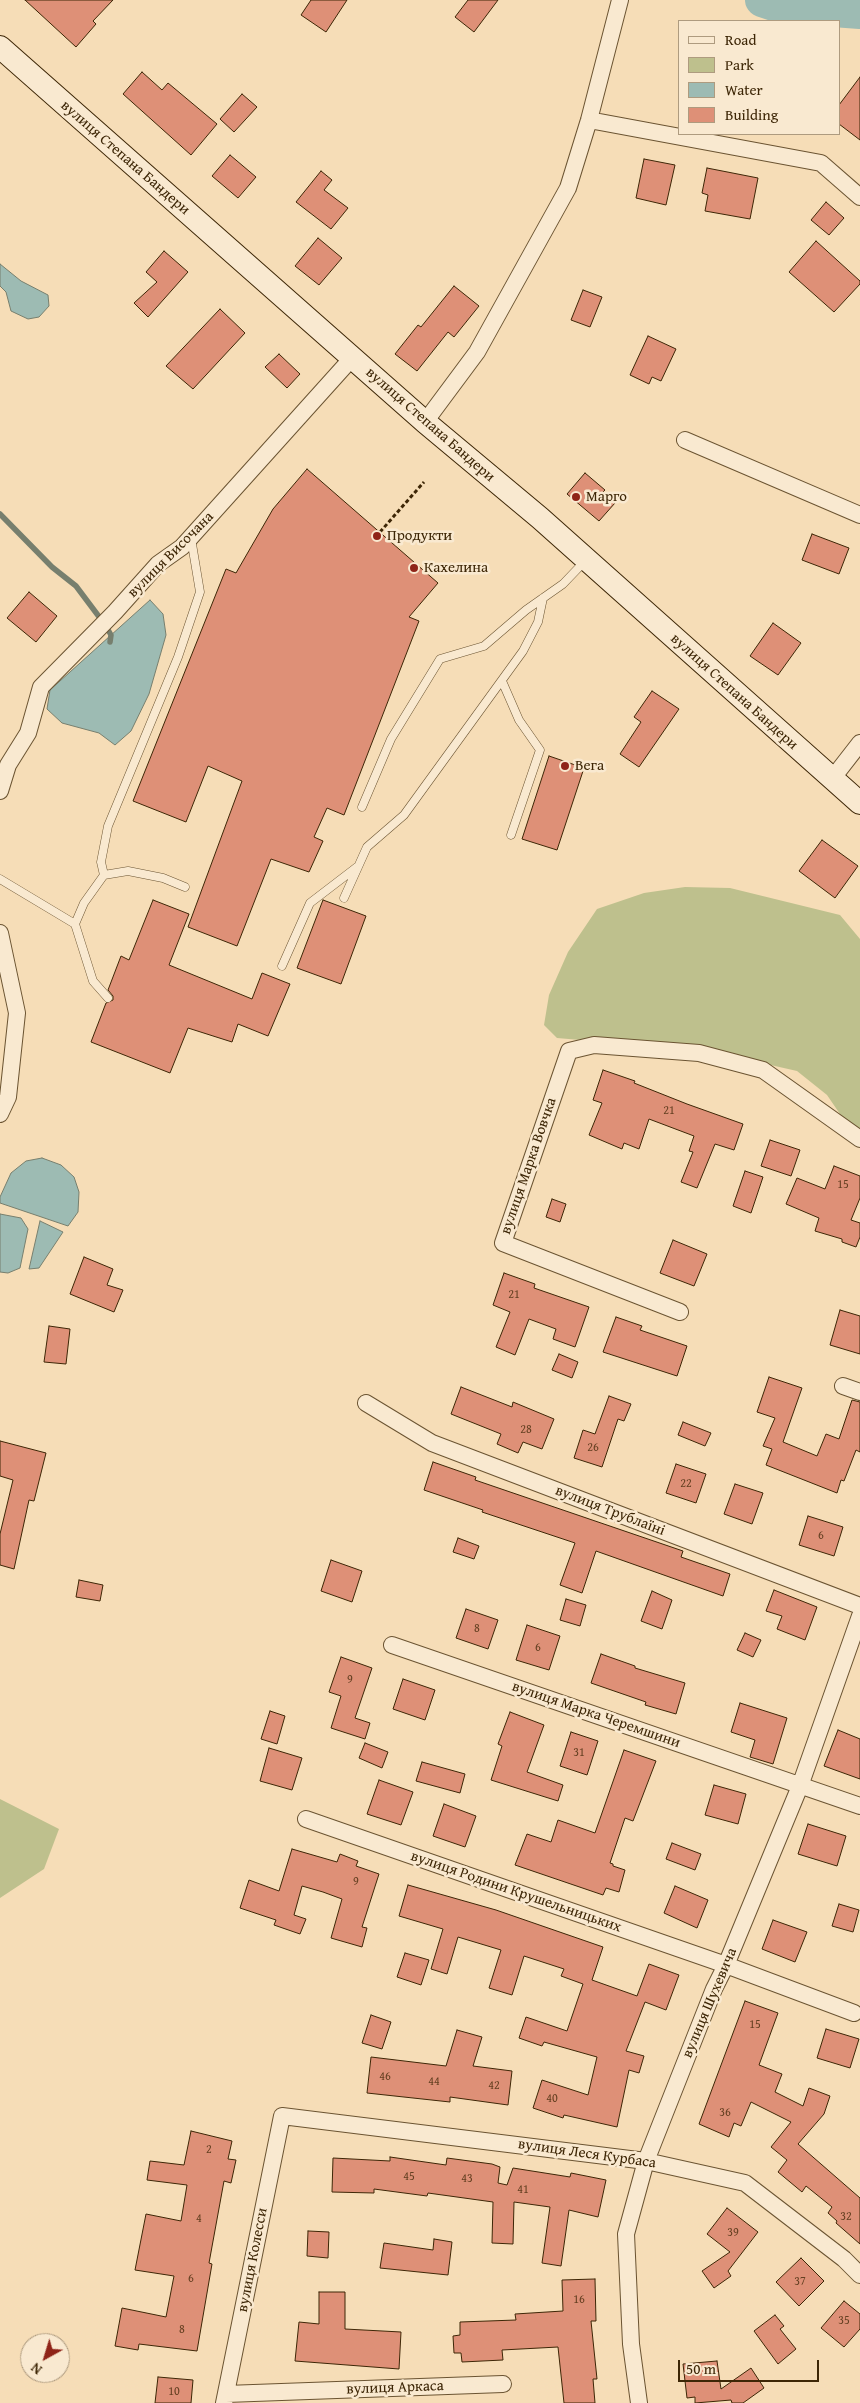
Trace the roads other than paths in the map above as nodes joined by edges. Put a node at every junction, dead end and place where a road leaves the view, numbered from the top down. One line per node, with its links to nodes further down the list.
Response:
1 (620, 0): 3 (street)
2 (0, 47): 5 (main road, вулиця Степана Бандери)
3 (590, 120): 4 (street); 6 (street)
4 (860, 197)
5 (352, 358): 6 (main road, вулиця Степана Бандери); 9 (street, вулиця Височана)
6 (425, 422): 10 (main road, вулиця Степана Бандери)
7 (685, 440): 8 (street)
8 (860, 515)
9 (191, 538): 15 (street, вулиця Височана); 20 (lane)
10 (587, 560): 11 (lane); 14 (main road, вулиця Степана Бандери)
11 (543, 598): 12 (lane); 17 (lane)
12 (502, 681): 18 (lane); 19 (lane)
13 (860, 743): 14 (street)
14 (832, 779): 16 (main road, вулиця Степана Бандери)
15 (0, 790)
16 (860, 802)
17 (362, 807)
18 (511, 835)
19 (359, 866): 23 (lane); 26 (lane)
20 (104, 875): 22 (lane); 24 (lane)
21 (0, 879): 24 (lane)
22 (185, 887)
23 (344, 898)
24 (75, 924): 27 (lane)
25 (0, 933): 28 (street)
26 (282, 966)
27 (108, 998)
28 (0, 1114)
29 (860, 1139): 30 (street, вулиця Марка Вовчка)
30 (680, 1312)
31 (843, 1386): 32 (street)
32 (860, 1392)
33 (366, 1403): 34 (street, вулиця Трублаїні)
34 (860, 1606)
35 (860, 1616): 37 (street, вулиця Шухевича)
36 (392, 1645): 37 (street, вулиця Марка Черемшини)
37 (800, 1786): 38 (street, вулиця Марка Черемшини); 40 (street, вулиця Шухевича)
38 (860, 1806)
39 (306, 1819): 40 (street, вулиця Родини Крушельницьких)
40 (726, 1965): 41 (street, вулиця Родини Крушельницьких); 43 (street, вулиця Шухевича)
41 (854, 2013)
42 (282, 2116): 43 (street, вулиця Леся Курбаса); 46 (street, вулиця Колесси)
43 (646, 2161): 44 (street, вулиця Леся Курбаса); 47 (street, вулиця Шухевича)
44 (860, 2275)
45 (503, 2384): 46 (street, вулиця Аркаса)
46 (225, 2398)
47 (639, 2403)

